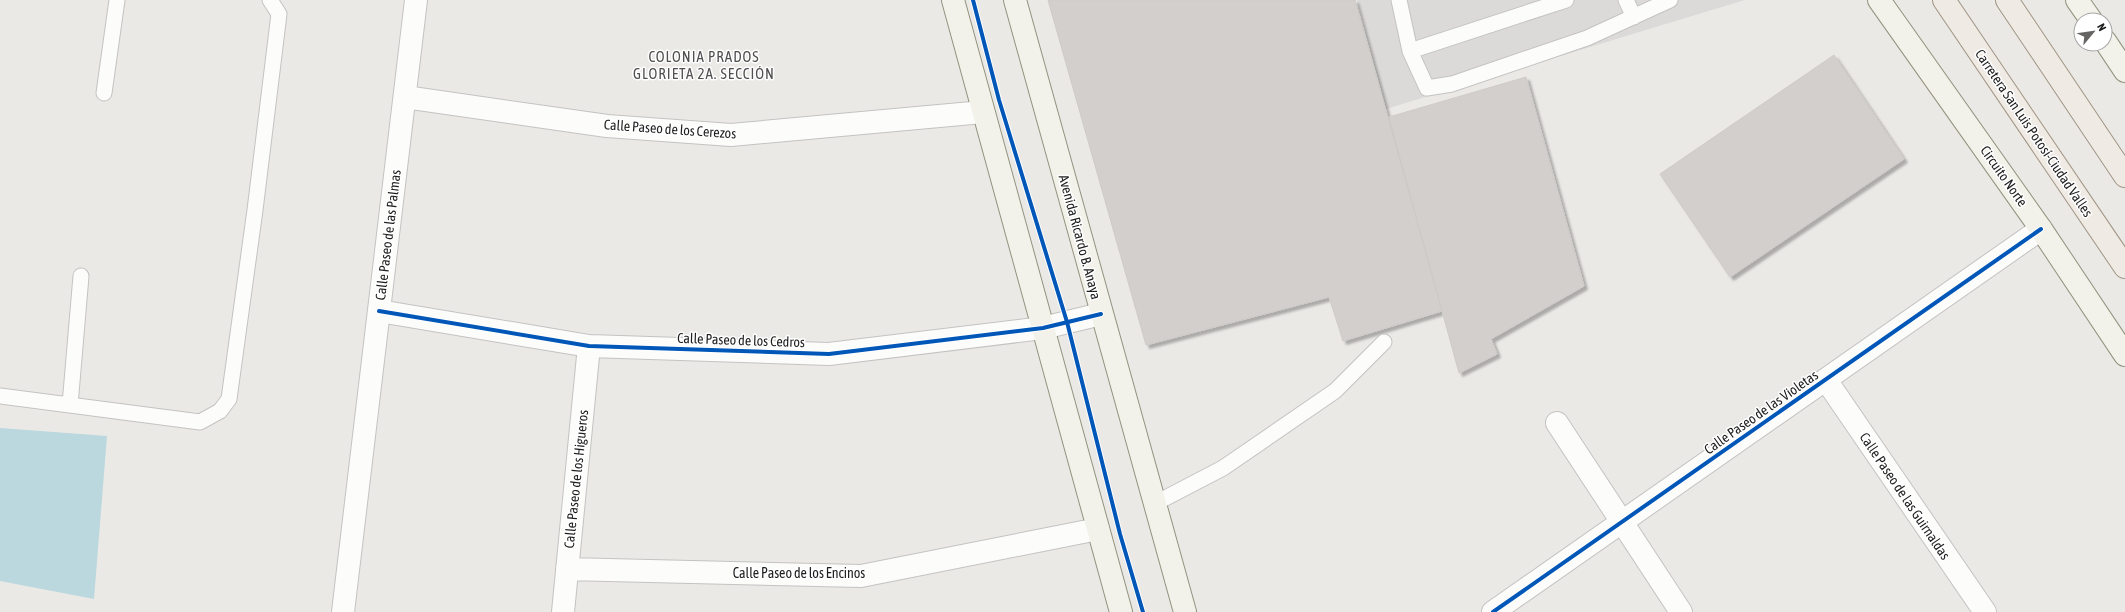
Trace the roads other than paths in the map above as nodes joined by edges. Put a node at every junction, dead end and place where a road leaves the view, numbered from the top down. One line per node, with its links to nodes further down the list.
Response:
1 (117, 0): 19 (lane)
2 (270, 0): 34 (lane)
3 (416, 0): 20 (street, Calle Paseo de las Palmas)
4 (953, 0): 21 (main road)
5 (1015, 0): 27 (main road, Avenida Ricardo B. Anaya)
6 (1399, 0): 16 (lane)
7 (1566, 0): 16 (lane)
8 (1626, 0): 15 (lane)
9 (1670, 0): 15 (lane)
10 (1879, 0): 23 (main road, Circuito Norte)
11 (1944, 0): 24 (main road, Carretera San Luis Potosí-Ciudad Valles)
12 (2007, 0): 22 (main road)
13 (2077, 0): 14 (main road)
14 (2085, 12)
15 (1634, 17): 16 (lane)
16 (1410, 51)
17 (2112, 52): 18 (main road)
18 (2125, 71)
19 (104, 93)
20 (405, 97): 21 (street, Calle Paseo de los Cerezos); 26 (street, Calle Paseo de las Palmas)
21 (983, 112): 28 (main road)
22 (2125, 176)
23 (2041, 229): 31 (main road, Circuito Norte); 32 (street, Calle Paseo de las Violetas)
24 (2125, 267)
25 (81, 276): 34 (lane)
26 (379, 311): 30 (street, Calle Paseo de los Cedros); 40 (street, Calle Paseo de las Palmas)
27 (1101, 314): 28 (street, Calle Paseo de los Cedros); 36 (main road, Avenida Ricardo B. Anaya)
28 (1043, 328): 30 (street, Calle Paseo de los Cedros); 38 (main road)
29 (1384, 342): 36 (lane)
30 (589, 346): 39 (street, Calle Paseo de los Higueros)
31 (2125, 355)
32 (1826, 380): 37 (street, Calle Paseo de las Violetas); 46 (street, Calle Paseo de las Guirnaldas)
33 (0, 396): 34 (lane)
34 (70, 405)
35 (1557, 423): 37 (street)
36 (1154, 504): 43 (main road, Avenida Ricardo B. Anaya)
37 (1621, 522): 44 (street, Calle Paseo de las Violetas); 45 (street)
38 (1098, 529): 39 (street, Calle Paseo de los Encinos); 42 (main road)
39 (567, 569): 41 (street, Calle Paseo de los Higueros)
40 (343, 612)
41 (563, 612)
42 (1121, 612)
43 (1185, 612)
44 (1493, 612)
45 (1681, 612)
46 (1985, 612)

